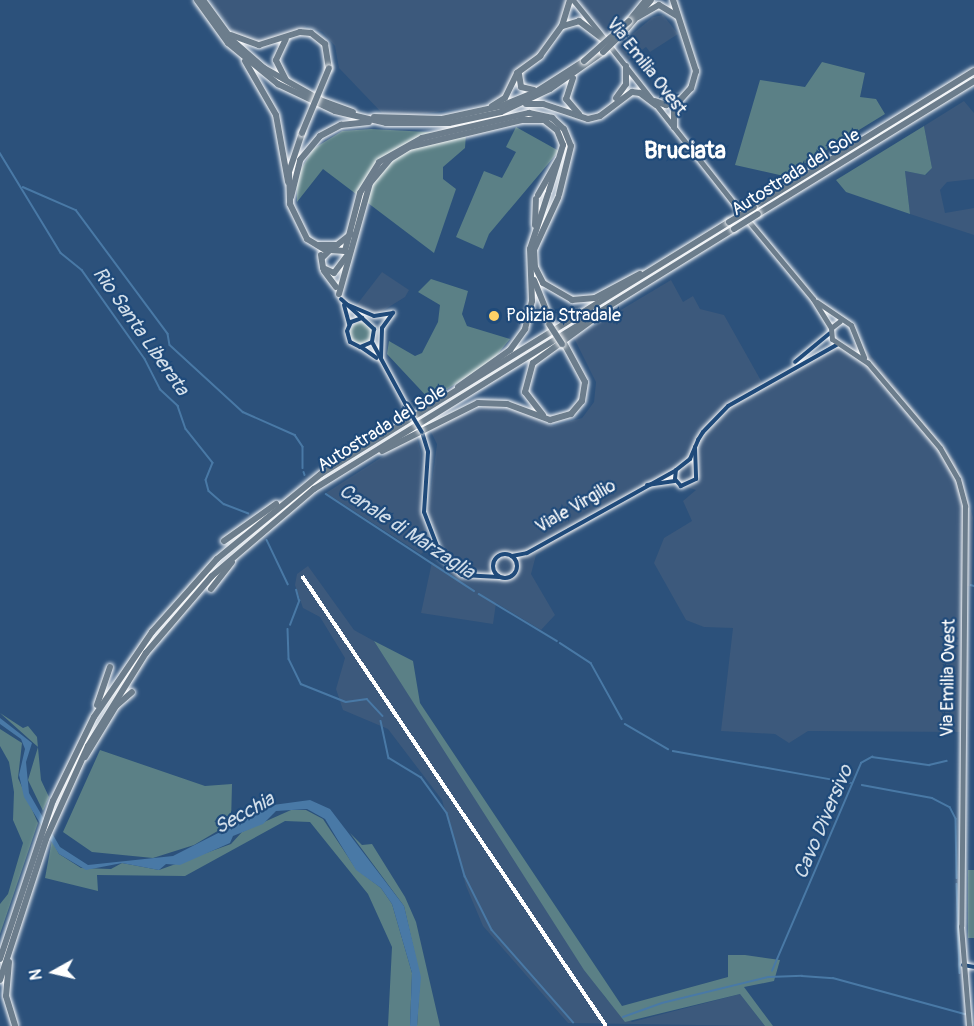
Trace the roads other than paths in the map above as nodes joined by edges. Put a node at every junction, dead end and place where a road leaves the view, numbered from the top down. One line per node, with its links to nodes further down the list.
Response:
1 (197, 0): 14 (highway)
2 (203, 0): 11 (highway)
3 (572, 0): 10 (highway); 13 (main road, Via Emilia Ovest)
4 (646, 0): 8 (highway)
5 (651, 0): 7 (highway)
6 (673, 0): 9 (highway)
7 (638, 17): 8 (highway); 9 (highway)
8 (630, 23): 15 (highway, bridge)
9 (681, 23): 22 (highway)
10 (562, 26): 13 (highway); 17 (highway)
11 (226, 31): 12 (highway); 20 (highway)
12 (294, 33): 20 (highway); 30 (highway, bridge)
13 (607, 42): 16 (main road, Via Emilia Ovest)
14 (239, 53): 27 (highway); 30 (highway)
15 (586, 64): 16 (highway); 21 (highway); 25 (highway)
16 (626, 66): 23 (main road, Via Emilia Ovest)
17 (523, 69): 21 (highway); 26 (highway)
18 (974, 72): 43 (highway, Autostrada del Sole, bridge)
19 (974, 81): 49 (highway, Autostrada del Sole, bridge)
20 (290, 86): 26 (highway)
21 (540, 89): 26 (highway)
22 (686, 94): 23 (highway); 28 (highway)
23 (650, 98): 24 (main road, Via Emilia Ovest)
24 (656, 105): 25 (highway); 28 (main road, Via Emilia Ovest)
25 (519, 106): 27 (highway)
26 (483, 111)
27 (376, 121): 31 (highway)
28 (674, 127): 32 (main road, Via Emilia Ovest)
29 (561, 157): 35 (highway); 35 (highway); 38 (highway)
30 (288, 182): 31 (highway)
31 (290, 204): 36 (highway)
32 (739, 210)
33 (750, 223): 48 (main road)
34 (354, 228): 36 (highway); 37 (highway); 40 (highway)
35 (536, 228): 45 (highway)
36 (310, 241): 39 (highway); 41 (highway); 46 (highway)
37 (534, 249): 43 (highway); 52 (highway)
38 (352, 250): 42 (highway); 47 (highway)
39 (327, 251): 40 (highway); 41 (highway)
40 (339, 252): 42 (highway)
41 (322, 258): 44 (highway)
42 (344, 260): 44 (highway)
43 (654, 268): 63 (highway, Autostrada del Sole)
44 (334, 272): 46 (street)
45 (531, 278): 52 (highway); 63 (highway)
46 (335, 285): 47 (street)
47 (340, 297): 50 (street); 53 (street); 60 (street)
48 (813, 299): 51 (main road); 54 (main road)
49 (610, 305): 57 (highway); 66 (highway, Autostrada del Sole)
50 (362, 318): 53 (street); 56 (street)
51 (840, 321): 54 (main road); 55 (main road)
52 (550, 323): 57 (highway, bridge)
53 (349, 325): 59 (street)
54 (831, 331): 58 (main road); 62 (street)
55 (853, 337): 58 (main road); 61 (main road)
56 (372, 342): 59 (street); 60 (street)
57 (563, 344): 66 (highway)
58 (841, 344): 61 (main road); 62 (street)
59 (360, 347): 60 (street)
60 (381, 362): 78 (street, bridge)
61 (868, 363): 90 (main road, Via Emilia Ovest)
62 (777, 374): 64 (street)
63 (452, 394): 71 (highway, Autostrada del Sole)
64 (695, 447): 65 (street); 67 (street)
65 (684, 465): 67 (street); 68 (street)
66 (351, 466): 73 (highway, Autostrada del Sole)
67 (694, 468): 69 (street)
68 (676, 470): 69 (street); 70 (street, Viale Virgilio)
69 (676, 481): 70 (street, Viale Virgilio)
70 (641, 487): 74 (street, Viale Virgilio)
71 (290, 496): 72 (highway); 83 (highway, Autostrada del Sole)
72 (224, 541)
73 (242, 546): 80 (highway); 84 (highway, Autostrada del Sole)
74 (527, 553): 75 (street, Viale Virgilio); 77 (street, Viale Virgilio)
75 (512, 556): 76 (street); 77 (street)
76 (492, 565): 78 (street); 79 (street)
77 (517, 566): 79 (street)
78 (482, 578): 79 (street)
79 (499, 578)
80 (211, 589)
81 (110, 667): 83 (highway)
82 (132, 692): 84 (highway)
83 (75, 753): 85 (highway, Autostrada del Sole)
84 (78, 764): 85 (highway, Autostrada del Sole)
85 (35, 861): 86 (highway, Autostrada del Sole); 87 (highway, Autostrada del Sole)
86 (17, 907): 88 (highway); 89 (highway, Autostrada del Sole)
87 (18, 924): 92 (highway, Autostrada del Sole); 93 (highway)
88 (0, 947)
89 (0, 959)
90 (963, 965): 91 (street); 94 (main road, Via Emilia Ovest)
91 (974, 967)
92 (0, 980)
93 (15, 1026)
94 (969, 1026)

